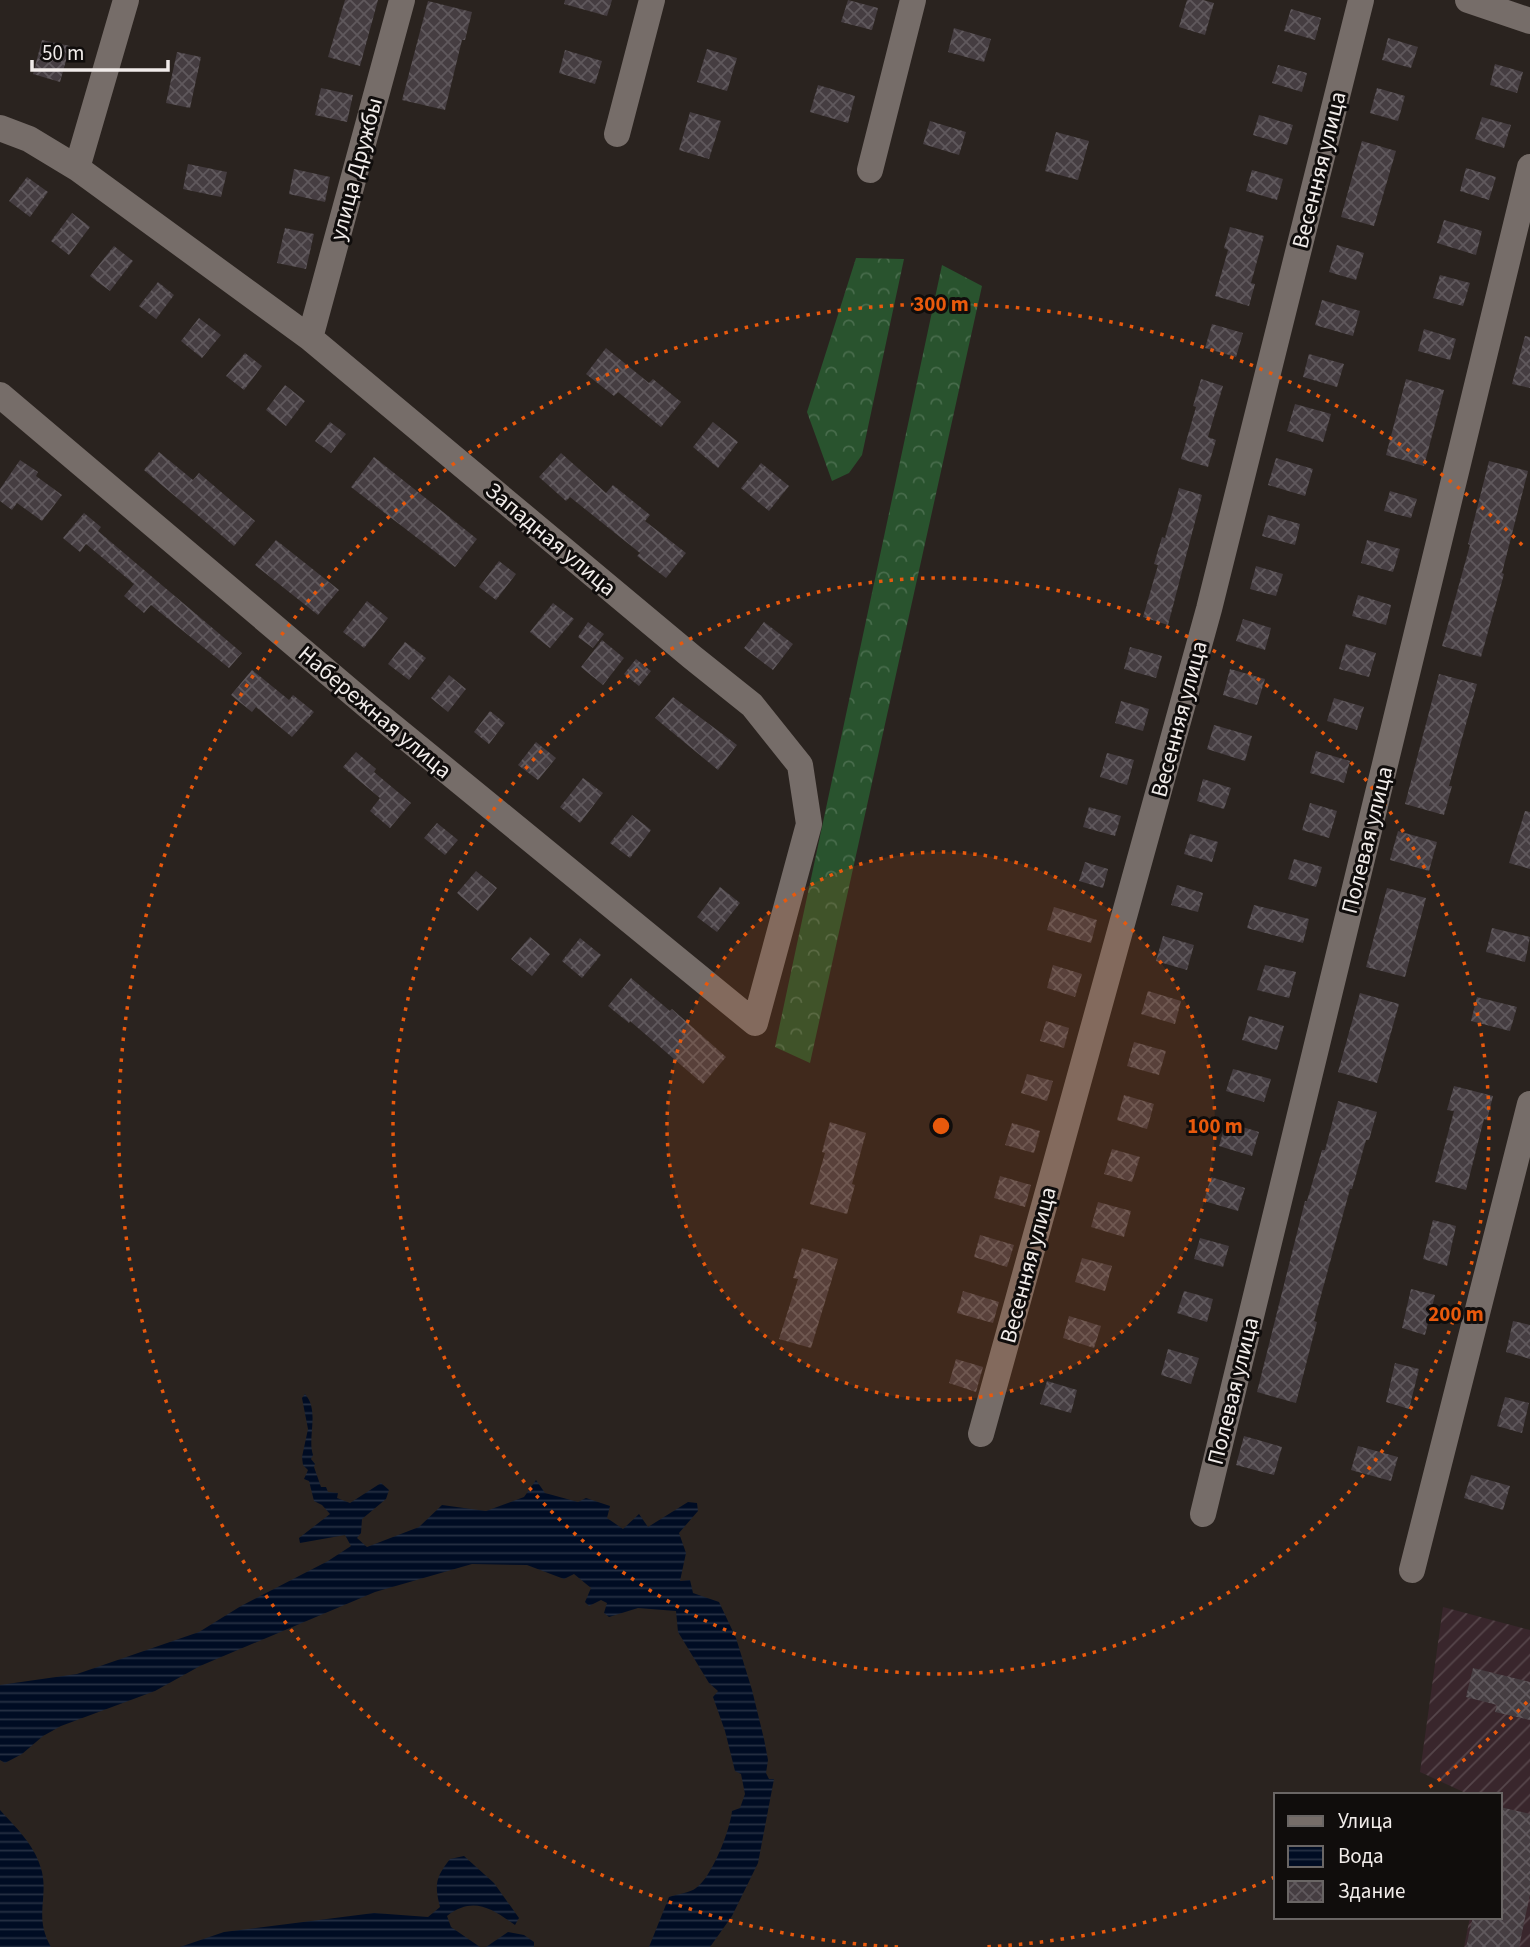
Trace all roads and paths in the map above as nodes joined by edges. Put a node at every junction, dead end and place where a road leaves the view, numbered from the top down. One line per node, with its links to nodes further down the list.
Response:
1 (126, 0): 11 (street)
2 (402, 0): 13 (street, улица Дружбы)
3 (652, 0): 9 (street)
4 (913, 0): 12 (street)
5 (1361, 0): 17 (street, Весенняя улица)
6 (1468, 0): 7 (street)
7 (1530, 21)
8 (0, 128): 11 (street, Западная улица)
9 (617, 134)
10 (1530, 167): 18 (street, Полевая улица)
11 (77, 168): 13 (street, Западная улица)
12 (870, 170)
13 (310, 338): 15 (street, Западная улица)
14 (0, 396): 15 (street, Набережная улица)
15 (755, 1023)
16 (1530, 1104): 19 (street)
17 (981, 1434)
18 (1203, 1514)
19 (1412, 1570)

